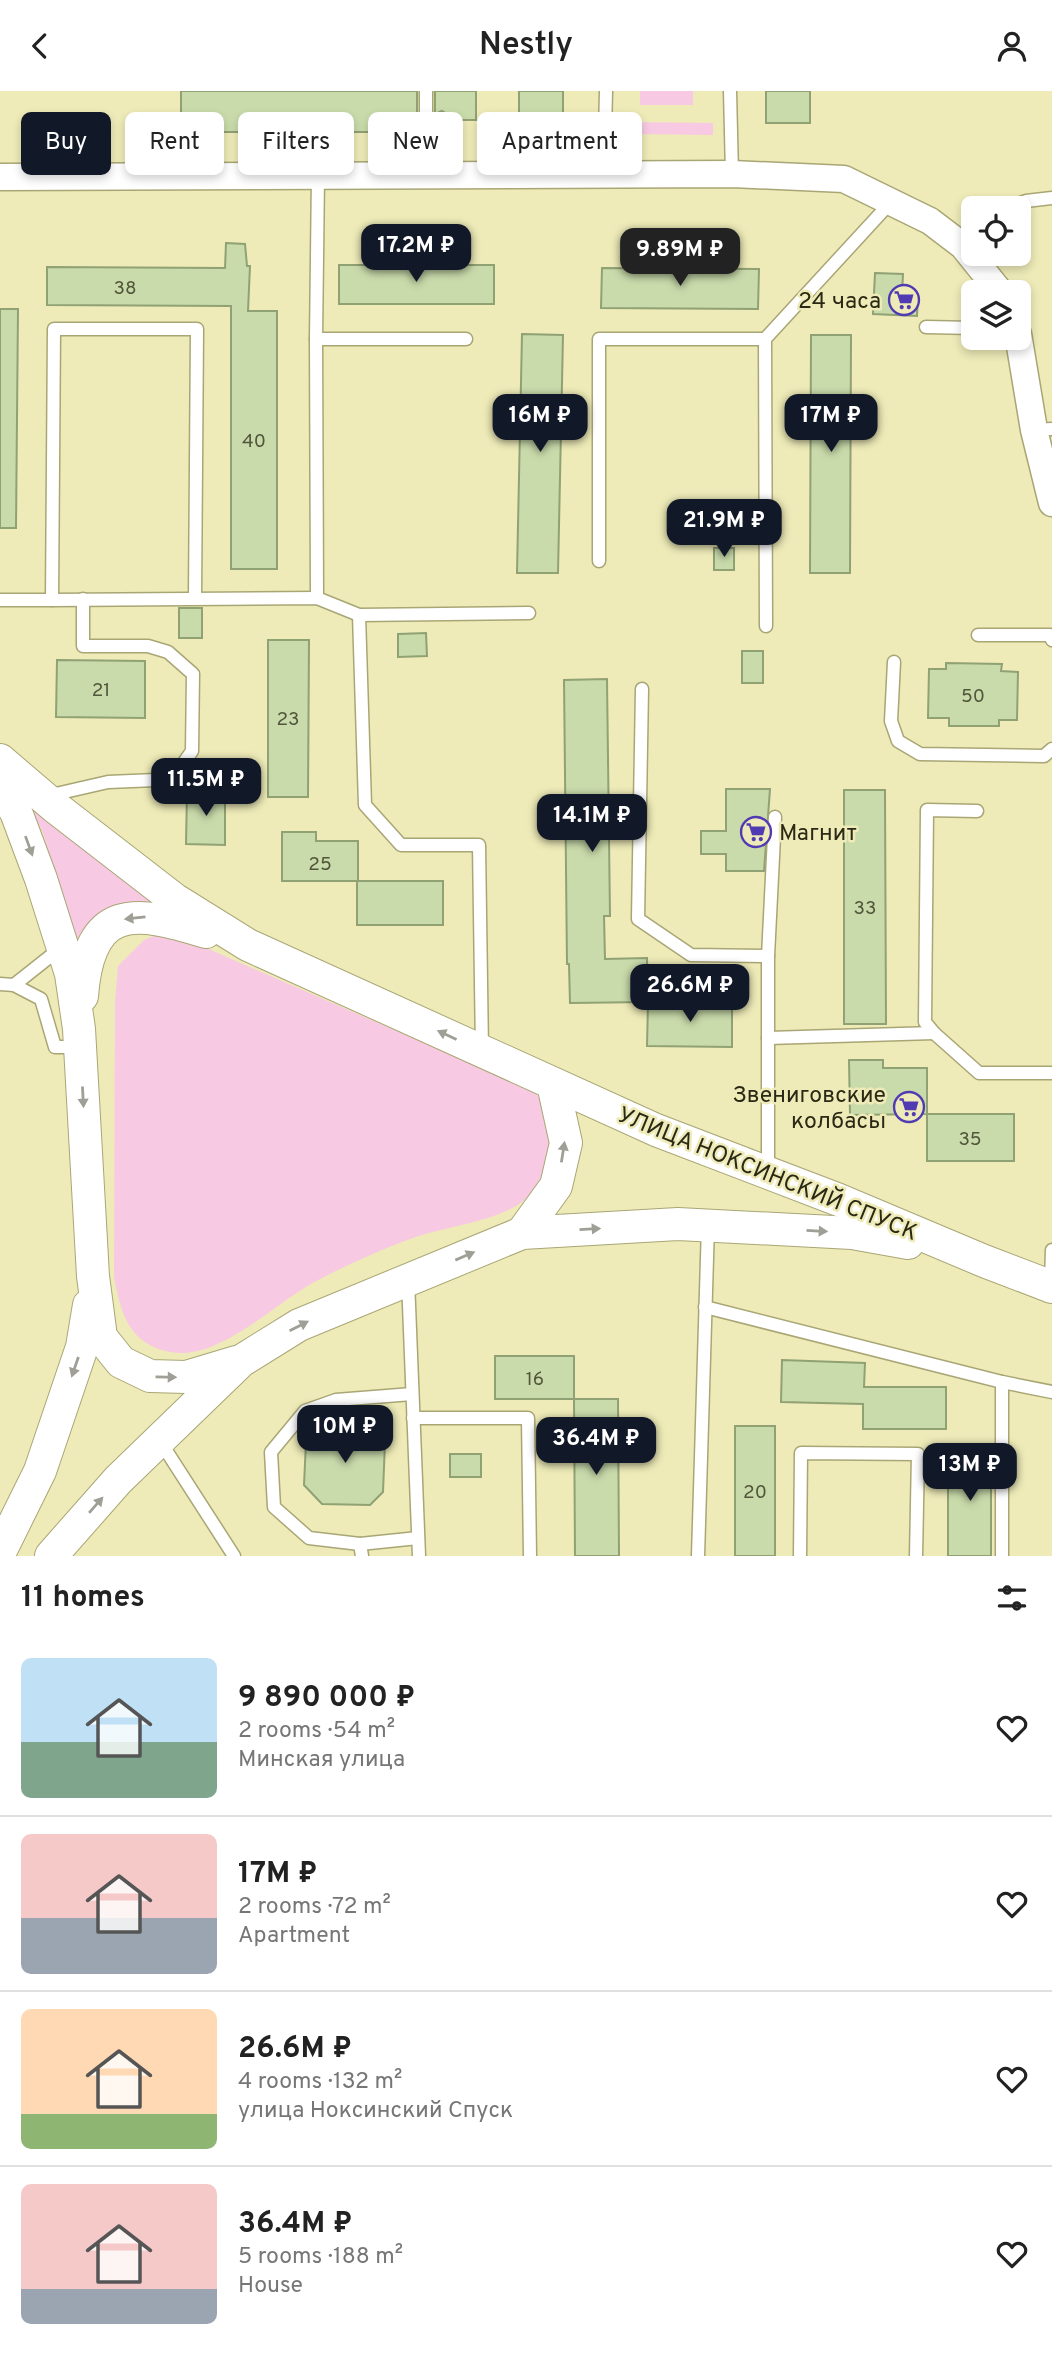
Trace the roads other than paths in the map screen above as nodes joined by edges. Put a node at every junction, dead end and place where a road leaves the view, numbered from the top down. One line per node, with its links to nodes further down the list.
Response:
1 (426, 91): 4 (lane)
2 (606, 91): 5 (lane)
3 (730, 91): 6 (lane)
4 (426, 112)
5 (606, 112)
6 (732, 174): 9 (street); 13 (street)
7 (238, 175): 10 (street)
8 (318, 175): 17 (lane)
9 (642, 175)
10 (0, 177)
11 (1052, 198): 12 (lane)
12 (1031, 200)
13 (891, 202): 14 (street); 19 (lane)
14 (961, 239)
15 (926, 327): 16 (lane)
16 (961, 328)
17 (316, 339): 18 (lane); 25 (lane)
18 (466, 339)
19 (765, 339): 23 (lane); 31 (lane)
20 (1022, 350): 21 (street)
21 (1043, 430): 22 (street)
22 (1052, 503)
23 (599, 561)
24 (195, 598): 25 (lane); 26 (lane); 28 (lane)
25 (317, 598): 30 (lane)
26 (83, 599): 28 (lane); 39 (lane)
27 (0, 600): 28 (lane)
28 (52, 600)
29 (530, 613): 30 (lane)
30 (359, 615): 50 (lane)
31 (766, 627)
32 (978, 635): 33 (lane)
33 (1051, 636)
34 (894, 662): 36 (lane)
35 (642, 688): 44 (lane)
36 (1052, 749)
37 (0, 760): 39 (street, УЛИЦА НОКСИНСКИЙ СПУСК)
38 (0, 785): 43 (street, УЛИЦА НОКСИНСКИЙ СПУСК, one-way to 43)
39 (43, 797): 42 (street, УЛИЦА НОКСИНСКИЙ СПУСК)
40 (976, 811): 47 (lane)
41 (775, 817): 44 (lane)
42 (248, 944): 48 (street, УЛИЦА НОКСИНСКИЙ СПУСК, one-way to 48); 50 (street, УЛИЦА НОКСИНСКИЙ СПУСК, one-way to 42)
43 (62, 947): 46 (lane); 48 (street, УЛИЦА НОКСИНСКИЙ СПУСК)
44 (768, 957): 49 (lane)
45 (0, 984): 46 (lane)
46 (14, 985): 48 (lane)
47 (934, 1033): 49 (lane); 51 (lane)
48 (80, 1038): 58 (street, УЛИЦА НОКСИНСКИЙ СПУСК, one-way to 58)
49 (768, 1038): 53 (lane)
50 (482, 1052): 52 (street, УЛИЦА НОКСИНСКИЙ СПУСК)
51 (1052, 1073)
52 (553, 1084): 53 (street, УЛИЦА НОКСИНСКИЙ СПУСК); 55 (street, one-way to 52)
53 (768, 1173): 57 (street, УЛИЦА НОКСИНСКИЙ СПУСК)
54 (708, 1225): 55 (street, УЛИЦА НОКСИНСКИЙ СПУСК, one-way to 54); 57 (street, УЛИЦА НОКСИНСКИЙ СПУСК, one-way to 57); 61 (lane)
55 (522, 1233): 59 (street, УЛИЦА НОКСИНСКИЙ СПУСК, one-way to 55)
56 (1052, 1250): 60 (lane)
57 (984, 1261): 60 (street, УЛИЦА НОКСИНСКИЙ СПУСК)
58 (93, 1276): 62 (street, УЛИЦА НОКСИНСКИЙ СПУСК, one-way to 62); 70 (street, УЛИЦА НОКСИНСКИЙ СПУСК, one-way to 70)
59 (408, 1280): 62 (street, УЛИЦА НОКСИНСКИЙ СПУСК, one-way to 59); 65 (lane)
60 (1051, 1286)
61 (705, 1307): 63 (lane); 75 (lane)
62 (241, 1361): 67 (street, УЛИЦА НОКСИНСКИЙ СПУСК)
63 (1002, 1382): 64 (lane); 78 (lane)
64 (1052, 1392)
65 (412, 1394): 66 (lane); 69 (lane)
66 (413, 1418): 68 (lane); 74 (lane)
67 (160, 1441): 71 (street, УЛИЦА НОКСИНСКИЙ СПУСК, one-way to 67); 72 (lane)
68 (418, 1538): 69 (lane); 73 (lane)
69 (361, 1550)
70 (0, 1552)
71 (51, 1556)
72 (234, 1556)
73 (419, 1556)
74 (530, 1556)
75 (698, 1556)
76 (800, 1556): 77 (lane)
77 (916, 1556)
78 (1002, 1556)

